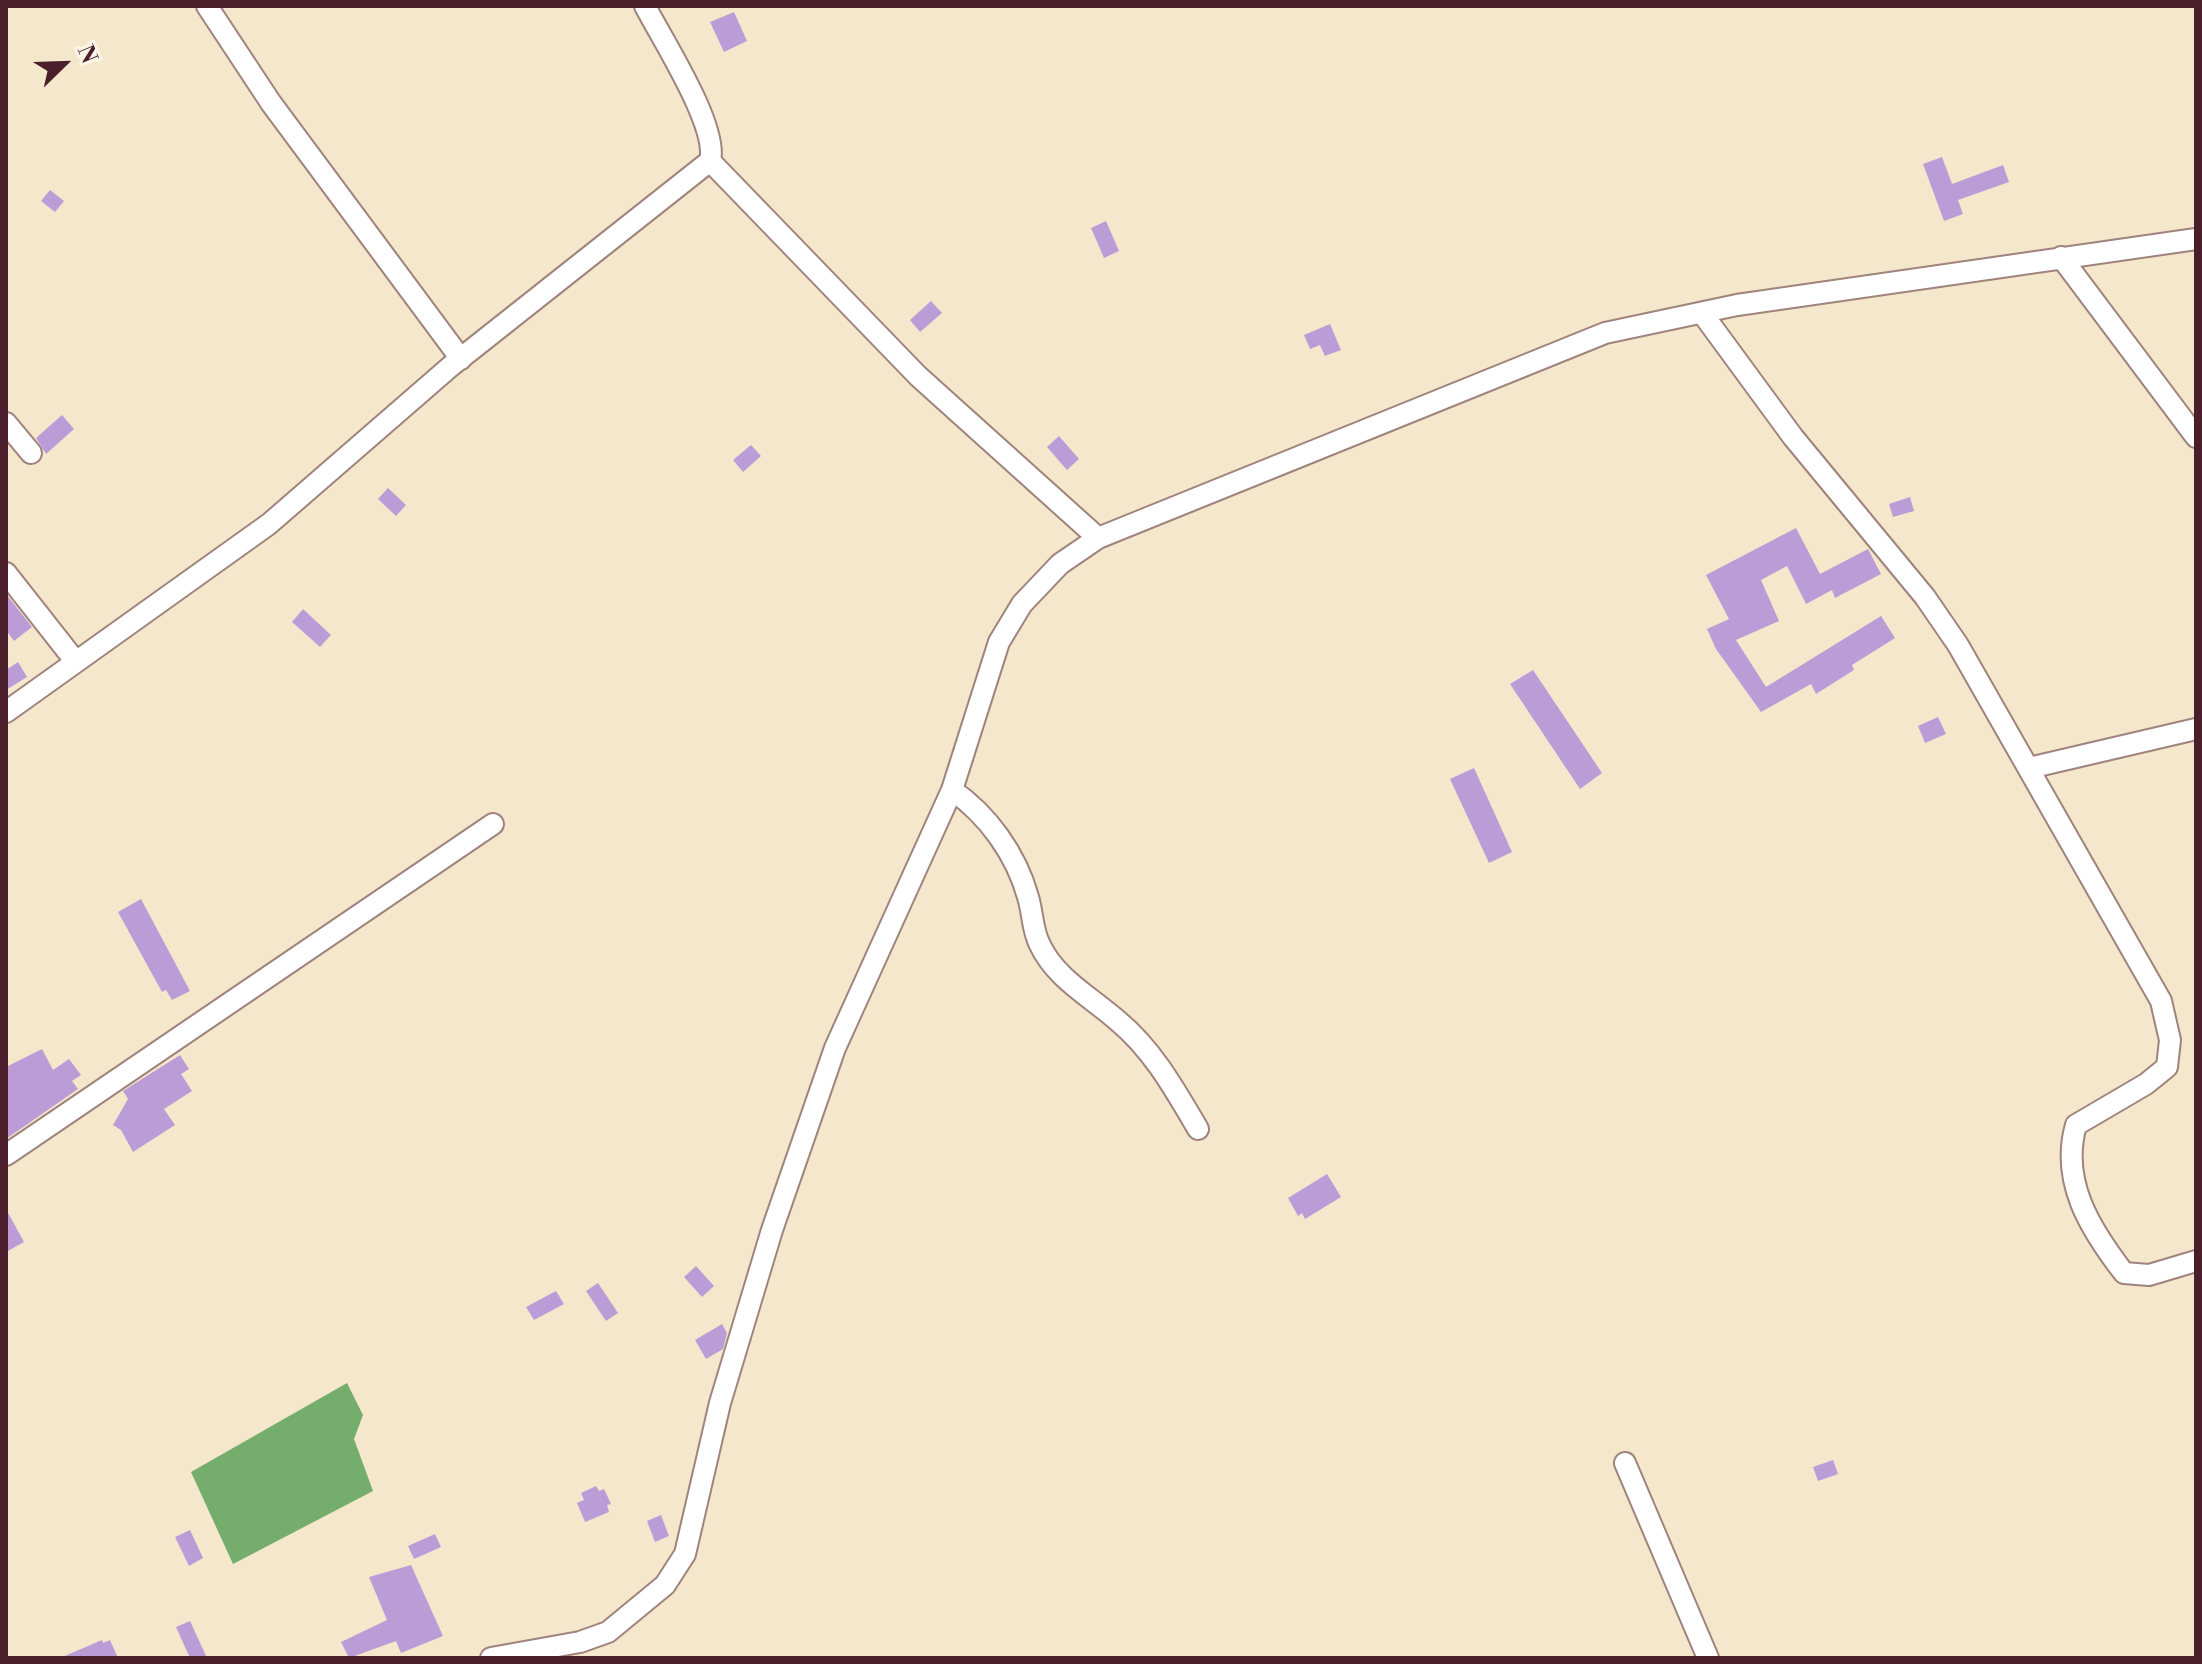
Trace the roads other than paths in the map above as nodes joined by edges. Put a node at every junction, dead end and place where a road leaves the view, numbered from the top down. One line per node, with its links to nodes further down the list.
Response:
1 (207, 6): 7 (street)
2 (645, 6): 3 (street)
3 (710, 161): 7 (street); 11 (street)
4 (2196, 239): 5 (street)
5 (2061, 257): 6 (street); 9 (street)
6 (1702, 313): 11 (street); 16 (street)
7 (461, 359): 13 (street)
8 (6, 423): 10 (street)
9 (2196, 437)
10 (31, 453)
11 (1098, 538): 17 (street)
12 (6, 573): 13 (street)
13 (76, 662): 14 (street)
14 (6, 712)
15 (2196, 729): 16 (street)
16 (2029, 768): 21 (street)
17 (952, 790): 19 (street); 23 (street)
18 (493, 824): 20 (street)
19 (1198, 1129)
20 (6, 1155)
21 (2196, 1261)
22 (1625, 1463): 24 (street)
23 (491, 1658)
24 (1708, 1658)

